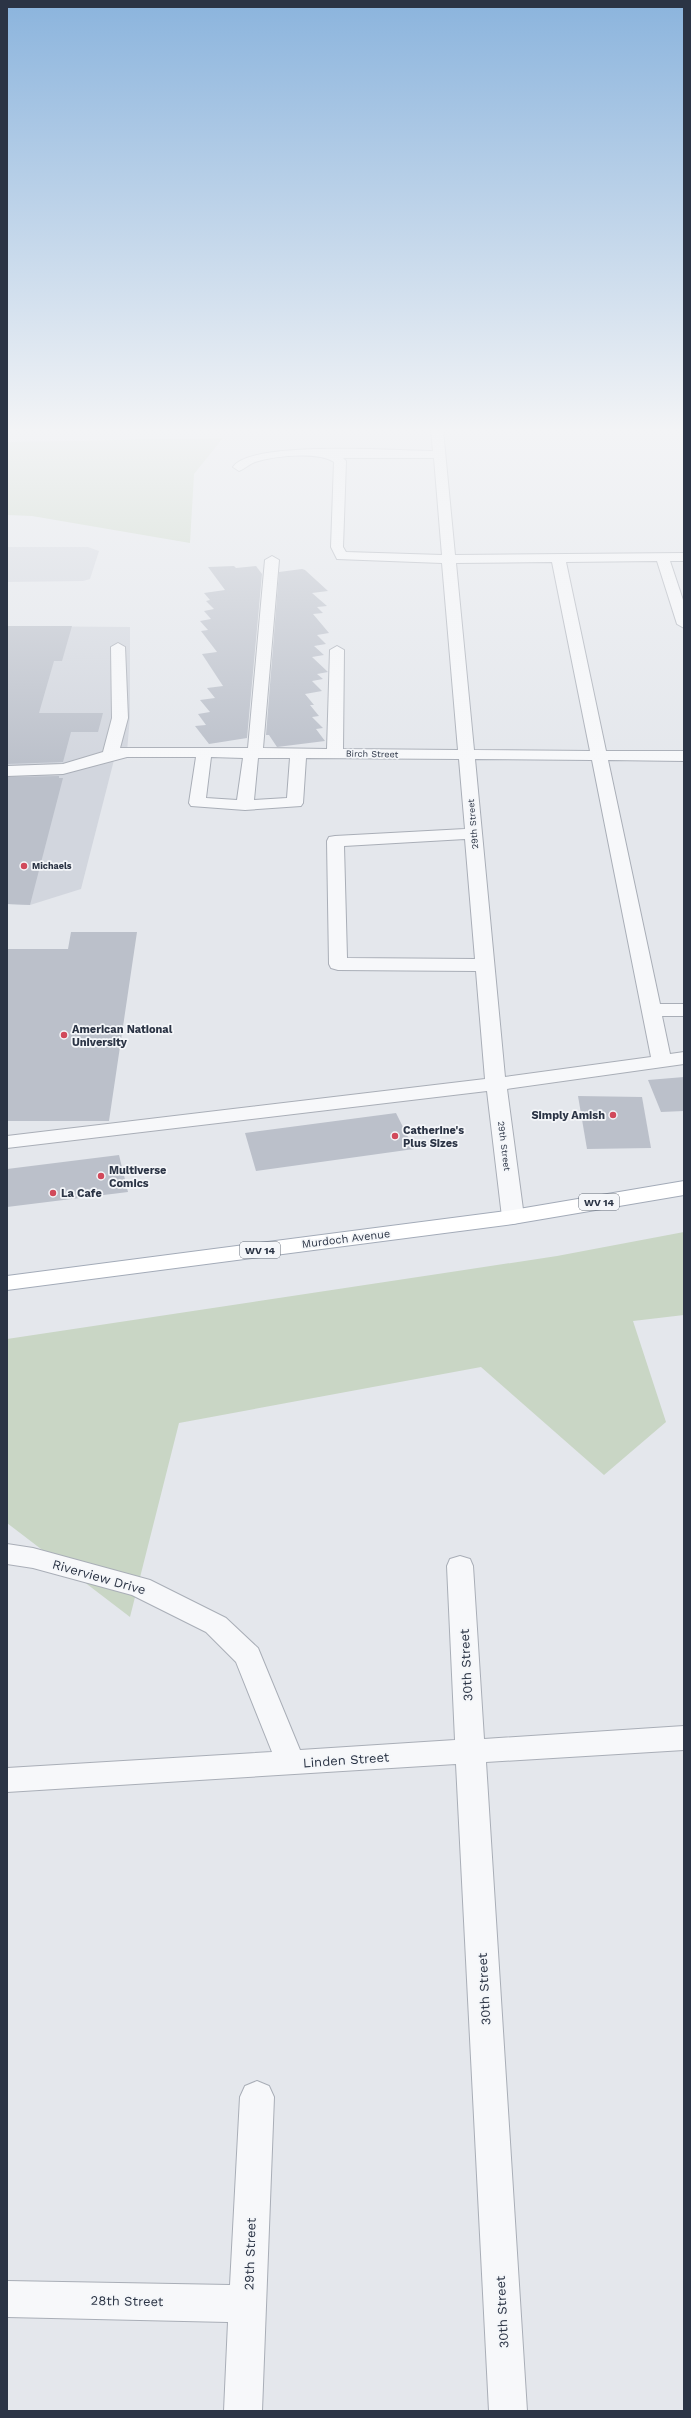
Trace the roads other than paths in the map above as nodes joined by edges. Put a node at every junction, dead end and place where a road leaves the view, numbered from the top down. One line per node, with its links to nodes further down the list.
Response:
1 (337, 543): 6 (street)
2 (447, 543): 6 (street, 29th Street)
3 (558, 557): 4 (street); 6 (street); 17 (street)
4 (662, 557): 5 (street); 8 (street)
5 (684, 557)
6 (448, 558): 16 (street, 29th Street)
7 (272, 560): 13 (street)
8 (684, 624)
9 (118, 647): 11 (street)
10 (337, 650): 15 (street)
11 (111, 753): 12 (street, Birch Street); 19 (street, Birch Street)
12 (204, 753): 13 (street, Birch Street); 20 (street)
13 (253, 753): 14 (street, Birch Street); 20 (street)
14 (298, 754): 15 (street, Birch Street); 20 (street)
15 (335, 754): 16 (street, Birch Street)
16 (467, 755): 17 (street, Birch Street); 21 (street, 29th Street)
17 (600, 756): 18 (street, Birch Street); 23 (street)
18 (684, 756)
19 (7, 771)
20 (245, 804)
21 (474, 834): 22 (street, 29th Street); 22 (street)
22 (485, 965): 27 (street, 29th Street)
23 (652, 1010): 24 (street); 26 (street)
24 (684, 1010)
25 (684, 1058): 26 (street)
26 (662, 1061): 27 (street)
27 (496, 1084): 28 (street); 30 (street, 29th Street)
28 (7, 1142)
29 (684, 1188): 30 (main road, Murdoch Avenue / WV 14)
30 (513, 1217): 31 (main road, Murdoch Avenue / WV 14)
31 (7, 1282)
32 (7, 1554): 36 (street, Riverview Drive)
33 (460, 1566): 35 (street, 30th Street)
34 (684, 1738): 35 (street, Linden Street)
35 (471, 1752): 36 (street, Linden Street); 42 (street, 30th Street)
36 (291, 1764): 37 (street, Linden Street)
37 (7, 1780)
38 (257, 2097): 40 (street, 29th Street)
39 (7, 2299): 40 (street, 28th Street)
40 (248, 2304): 41 (street, 29th Street)
41 (243, 2411)
42 (508, 2411)

